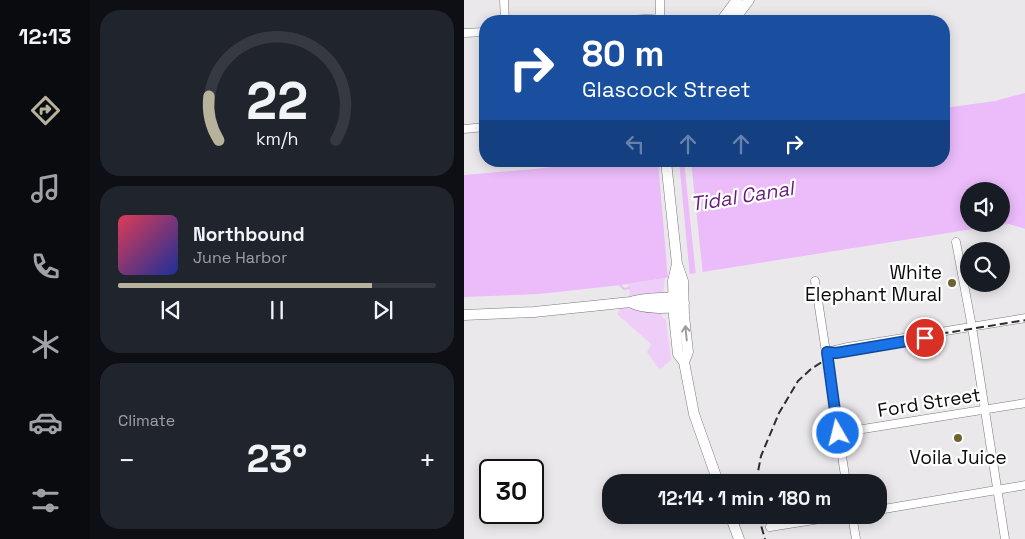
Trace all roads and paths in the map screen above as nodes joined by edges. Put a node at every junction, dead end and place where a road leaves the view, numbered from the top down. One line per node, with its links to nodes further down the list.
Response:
1 (504, 0): 5 (street)
2 (660, 0): 6 (street)
3 (737, 0): 7 (main road)
4 (749, 0): 8 (main road)
5 (505, 15)
6 (660, 15)
7 (726, 15)
8 (738, 15)
9 (479, 33): 10 (street)
10 (464, 34)
11 (479, 128): 12 (street)
12 (464, 129)
13 (667, 167): 15 (main road)
14 (956, 245): 22 (street)
15 (678, 281): 17 (main road); 18 (main road)
16 (815, 281): 23 (street)
17 (674, 303): 18 (main road); 19 (main road); 24 (main road)
18 (684, 303): 24 (main road, one-way to 18)
19 (464, 315)
20 (1025, 318): 22 (street)
21 (1025, 322): 22 (street)
22 (972, 329): 23 (street); 26 (street)
23 (827, 352): 27 (street)
24 (684, 362): 28 (main road)
25 (1025, 403): 26 (street, Ford Street)
26 (984, 409): 27 (street, Ford Street); 31 (street)
27 (838, 433): 29 (street)
28 (715, 474)
29 (845, 474)
30 (1025, 485): 31 (street)
31 (997, 490): 32 (street); 39 (street)
32 (887, 508)
33 (733, 524): 37 (main road)
34 (789, 524): 36 (street)
35 (854, 524): 38 (street)
36 (770, 527)
37 (739, 539)
38 (856, 539)
39 (1005, 539)

